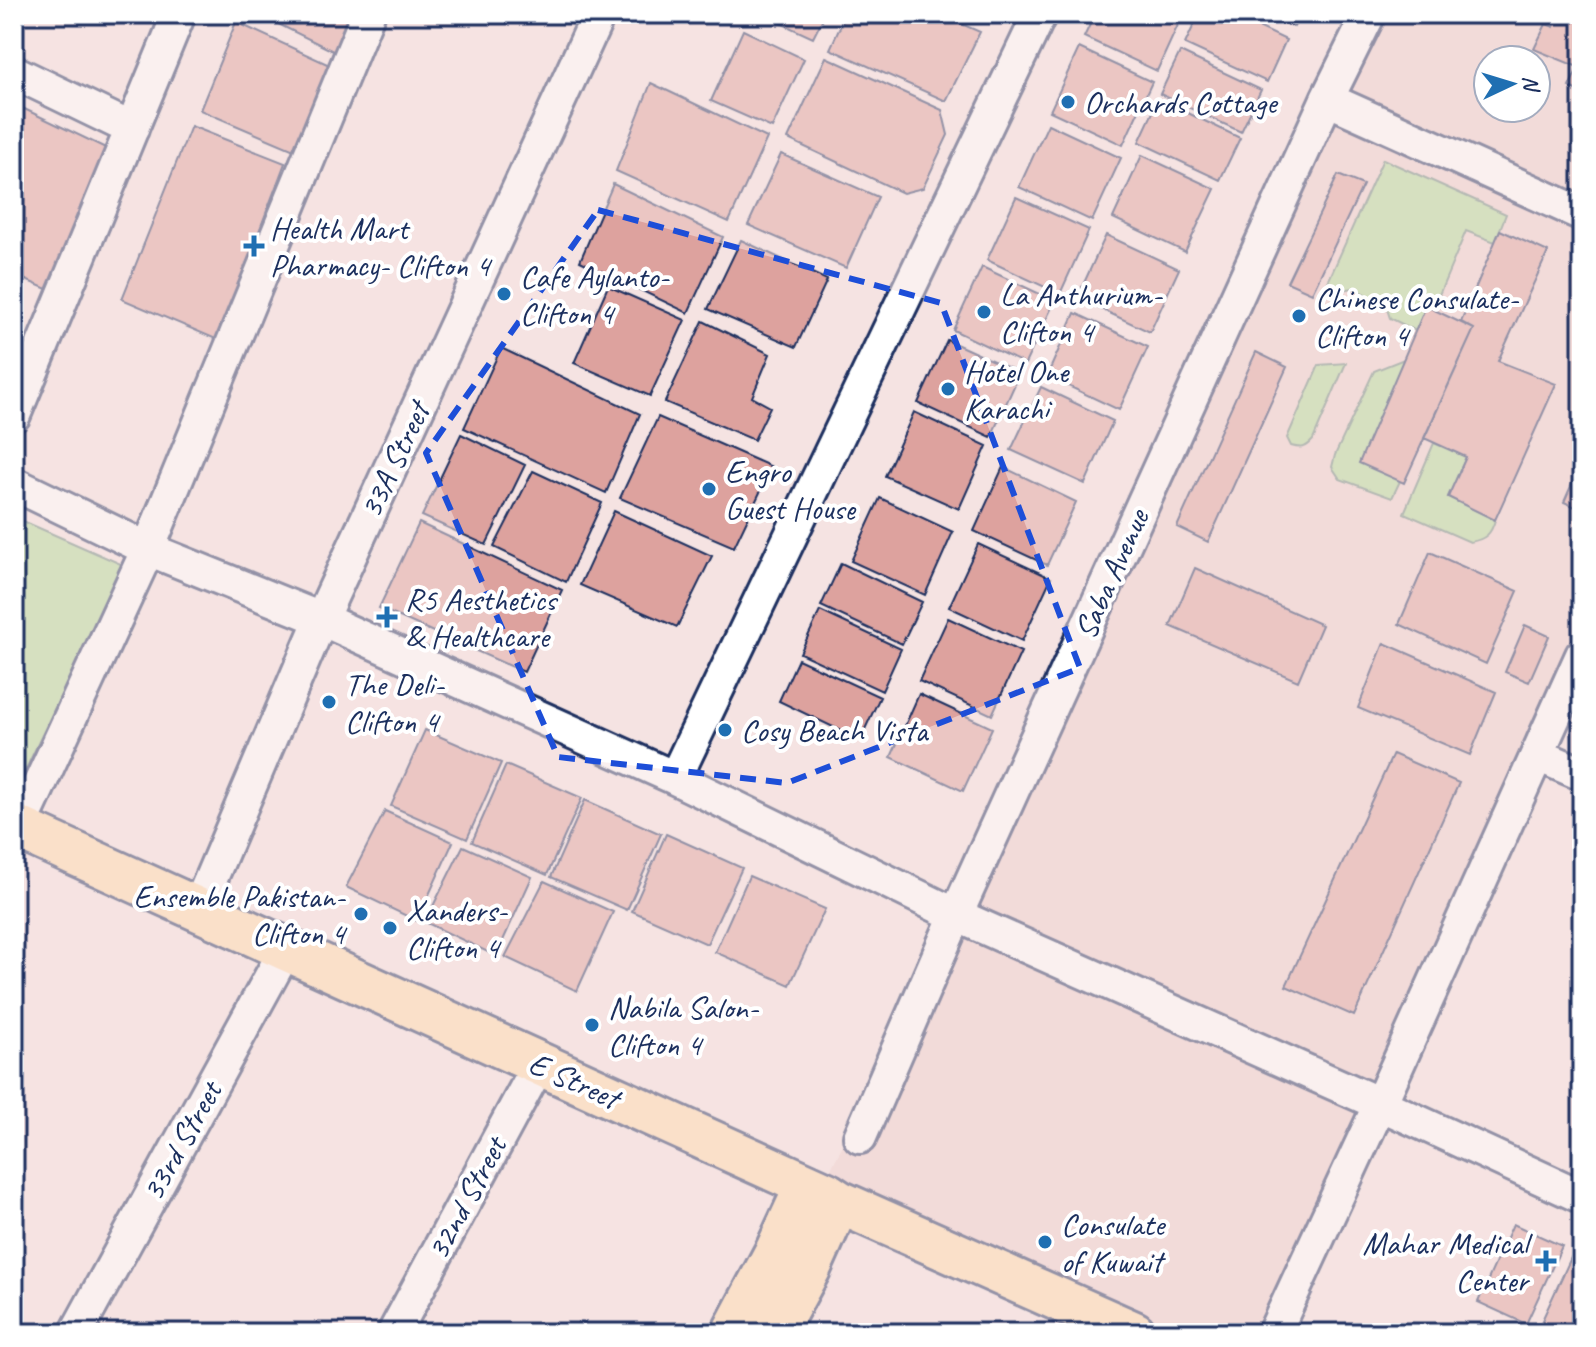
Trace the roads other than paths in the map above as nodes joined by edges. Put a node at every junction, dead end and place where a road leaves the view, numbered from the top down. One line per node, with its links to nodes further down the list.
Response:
1 (179, 14): 8 (street)
2 (368, 14): 12 (street)
3 (599, 14): 13 (street, 33A Street)
4 (1040, 14): 17 (street)
5 (1369, 14): 7 (street, Saba Avenue)
6 (14, 72): 8 (street)
7 (1327, 99): 9 (street); 20 (street, Saba Avenue)
8 (132, 129): 10 (street)
9 (1582, 214)
10 (14, 415)
11 (14, 484): 12 (street)
12 (148, 549): 13 (street); 18 (street)
13 (321, 619): 17 (street); 19 (street, 33A Street)
14 (1582, 655): 15 (street)
15 (1538, 755): 16 (street); 23 (street)
16 (1582, 774)
17 (675, 778): 20 (street)
18 (17, 828): 19 (main road, E Street)
19 (198, 909): 21 (main road, E Street)
20 (956, 915): 23 (street); 24 (street, Saba Avenue)
21 (286, 949): 22 (main road, E Street); 28 (street, 33rd Street)
22 (539, 1064): 25 (main road, E Street); 29 (street, 32nd Street)
23 (1380, 1104): 26 (street); 32 (street)
24 (860, 1137)
25 (823, 1194): 27 (main road, E Street); 30 (main road); 31 (main road)
26 (1582, 1197)
27 (1123, 1331)
28 (76, 1333)
29 (394, 1333)
30 (733, 1333)
31 (774, 1333)
32 (1274, 1333)

